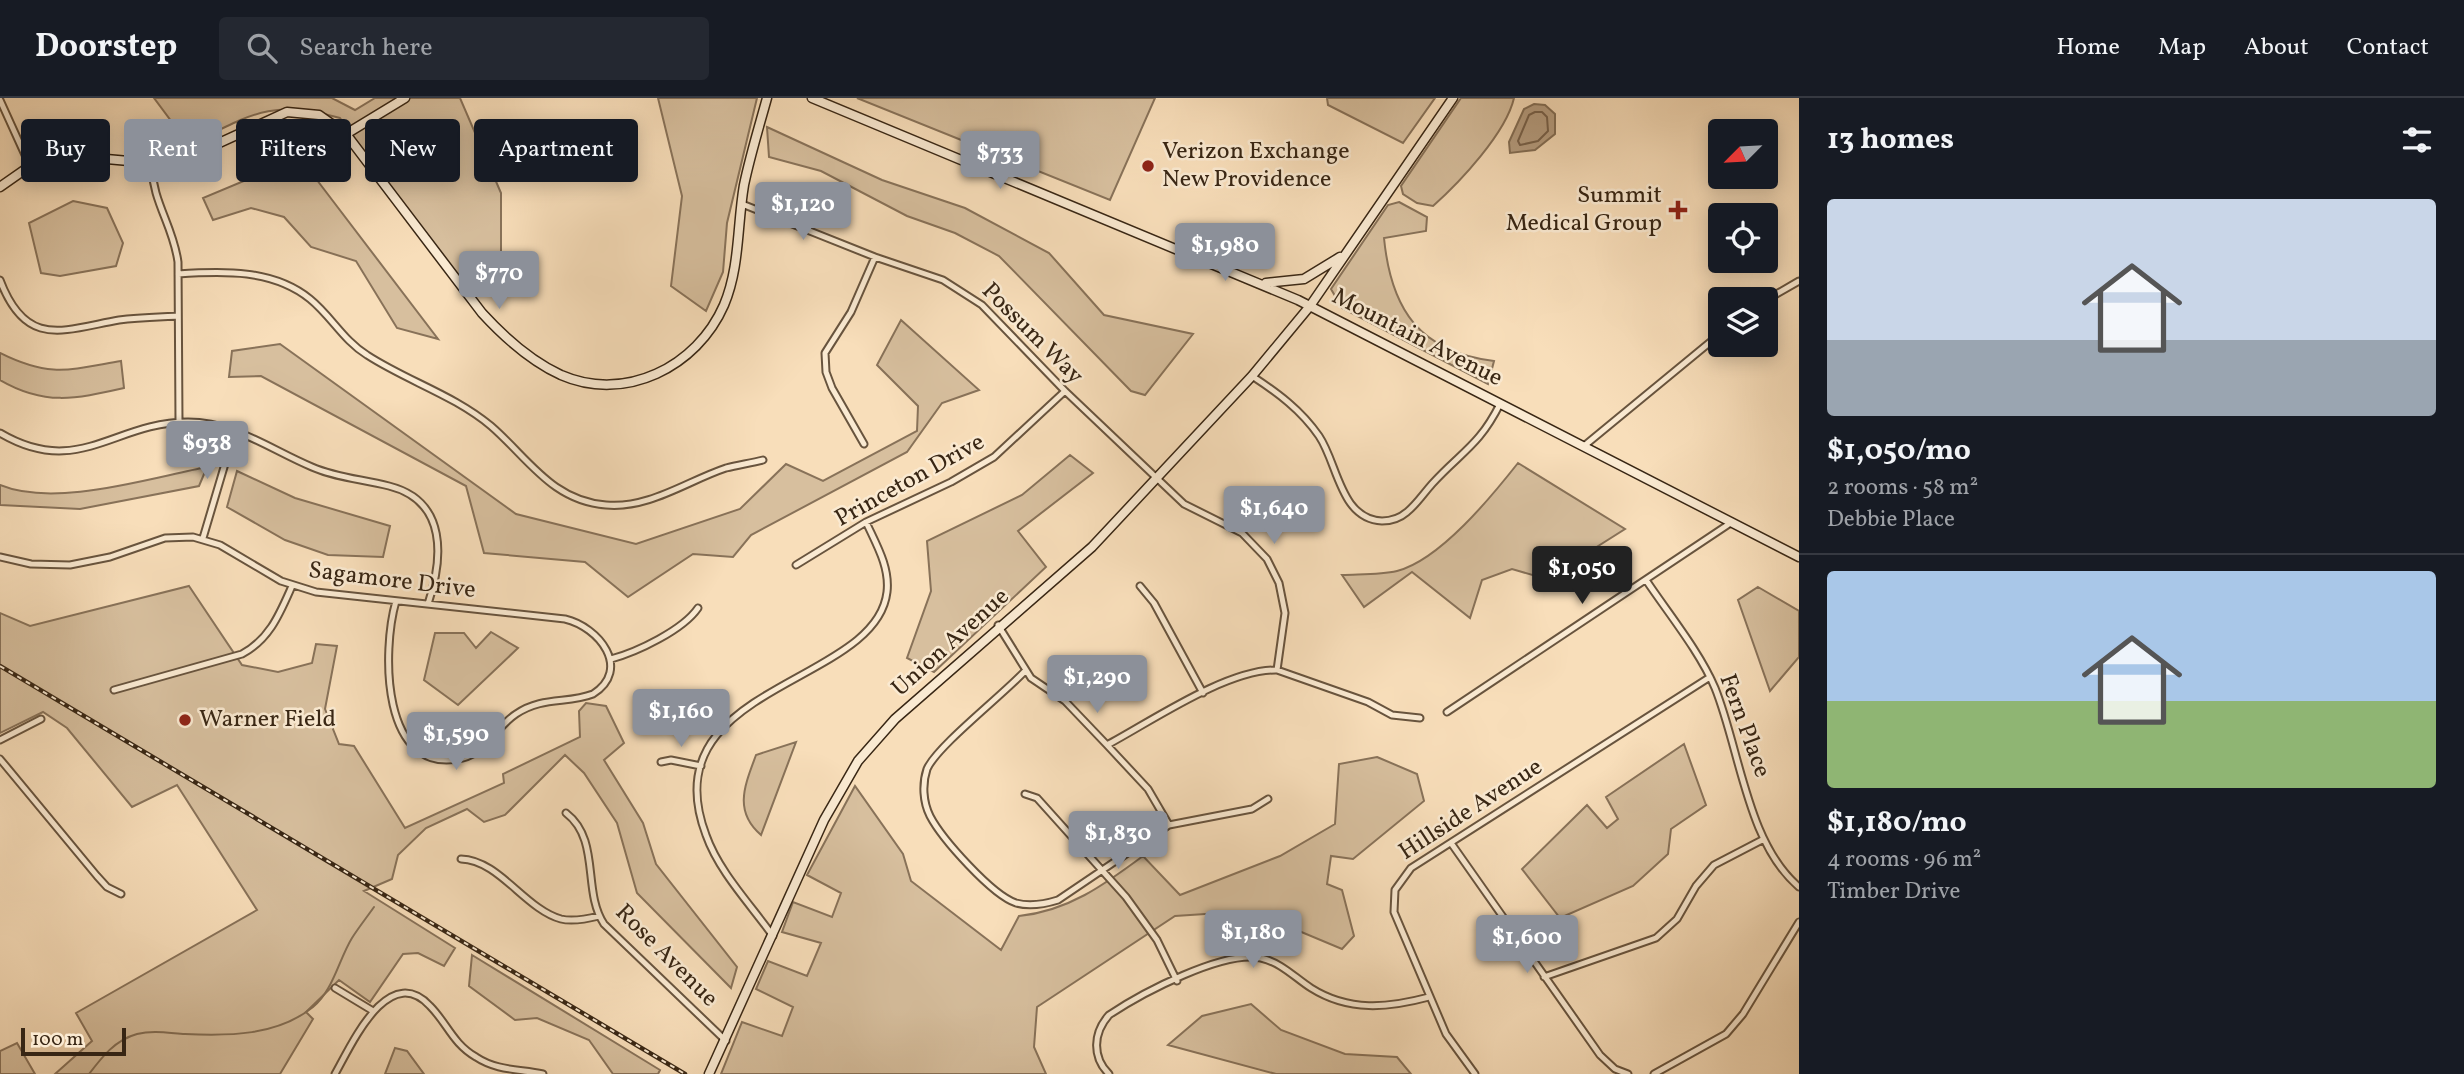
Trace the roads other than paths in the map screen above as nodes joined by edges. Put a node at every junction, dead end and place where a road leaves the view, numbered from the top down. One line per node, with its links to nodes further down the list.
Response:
1 (405, 98): 8 (main road)
2 (767, 98): 14 (main road)
3 (812, 98): 20 (main road, Mountain Avenue)
4 (1452, 98): 15 (main road, Union Avenue)
5 (2, 100): 10 (street)
6 (274, 119): 7 (main road)
7 (325, 119)
8 (351, 131)
9 (351, 141): 14 (main road)
10 (21, 145)
11 (21, 172): 13 (main road)
12 (152, 182): 17 (street)
13 (0, 187)
14 (742, 204): 16 (street, Possum Way)
15 (1346, 253): 20 (main road); 22 (main road, Union Avenue)
16 (875, 257): 26 (street, Possum Way); 31 (street)
17 (178, 274): 23 (street); 33 (street)
18 (0, 280): 23 (street)
19 (1799, 281): 21 (street)
20 (1262, 283): 22 (main road, Mountain Avenue)
21 (1778, 293)
22 (1310, 306): 25 (main road, Union Avenue); 27 (main road, Mountain Avenue)
23 (178, 316): 28 (street)
24 (1708, 344): 32 (street)
25 (1252, 376): 27 (street); 34 (main road, Union Avenue)
26 (1065, 391): 34 (street, Possum Way); 35 (street, Princeton Drive)
27 (1501, 403): 32 (main road, Mountain Avenue)
28 (179, 422): 29 (street); 30 (street)
29 (235, 430): 37 (street); 45 (street)
30 (0, 433)
31 (864, 444)
32 (1584, 446): 36 (main road, Mountain Avenue)
33 (763, 460)
34 (1158, 479): 47 (main road, Union Avenue); 49 (street, Possum Way)
35 (866, 522): 40 (street, Princeton Drive); 61 (street)
36 (1732, 522): 39 (main road, Mountain Avenue); 41 (street)
37 (203, 538): 38 (street, Sagamore Drive); 42 (street, Sagamore Drive)
38 (0, 557)
39 (1799, 557)
40 (796, 565)
41 (1646, 580): 51 (street, Fern Place); 54 (street)
42 (292, 586): 44 (street, Sagamore Drive); 52 (street)
43 (1140, 586): 53 (street)
44 (396, 601): 45 (street, Sagamore Drive); 48 (street)
45 (428, 604): 48 (street, Sagamore Drive)
46 (698, 608): 48 (street)
47 (999, 625): 50 (street); 74 (main road, Union Avenue)
48 (611, 659)
49 (1277, 670): 53 (street); 55 (street)
50 (1025, 671): 58 (street); 69 (street)
51 (1710, 677): 66 (street, Fern Place); 67 (street, Hillside Avenue)
52 (114, 690)
53 (1203, 693): 58 (street)
54 (1447, 712)
55 (1420, 718)
56 (41, 719): 57 (street)
57 (0, 740)
58 (1107, 745): 65 (street)
59 (0, 759): 71 (street)
60 (661, 762): 61 (street)
61 (701, 766): 74 (street)
62 (1025, 794): 69 (street)
63 (1268, 799): 65 (street)
64 (566, 813): 72 (street, Rose Avenue)
65 (1169, 825): 69 (street)
66 (1764, 839): 70 (street, Fern Place); 75 (street)
67 (1451, 843): 75 (street); 78 (street, Hillside Avenue)
68 (461, 859): 72 (street)
69 (1101, 872): 76 (street)
70 (1799, 887)
71 (121, 894)
72 (599, 916): 80 (street, Rose Avenue)
73 (1799, 922): 87 (street)
74 (773, 936): 80 (main road, Union Avenue)
75 (1544, 977): 86 (street)
76 (1177, 981): 78 (street); 84 (street)
77 (335, 988): 79 (street)
78 (1429, 997): 85 (street, Hillside Avenue)
79 (373, 1011): 81 (street); 82 (street)
80 (726, 1041): 83 (main road, Union Avenue)
81 (335, 1074)
82 (543, 1074)
83 (709, 1074)
84 (1109, 1074)
85 (1475, 1074)
86 (1628, 1074)
87 (1654, 1074)

